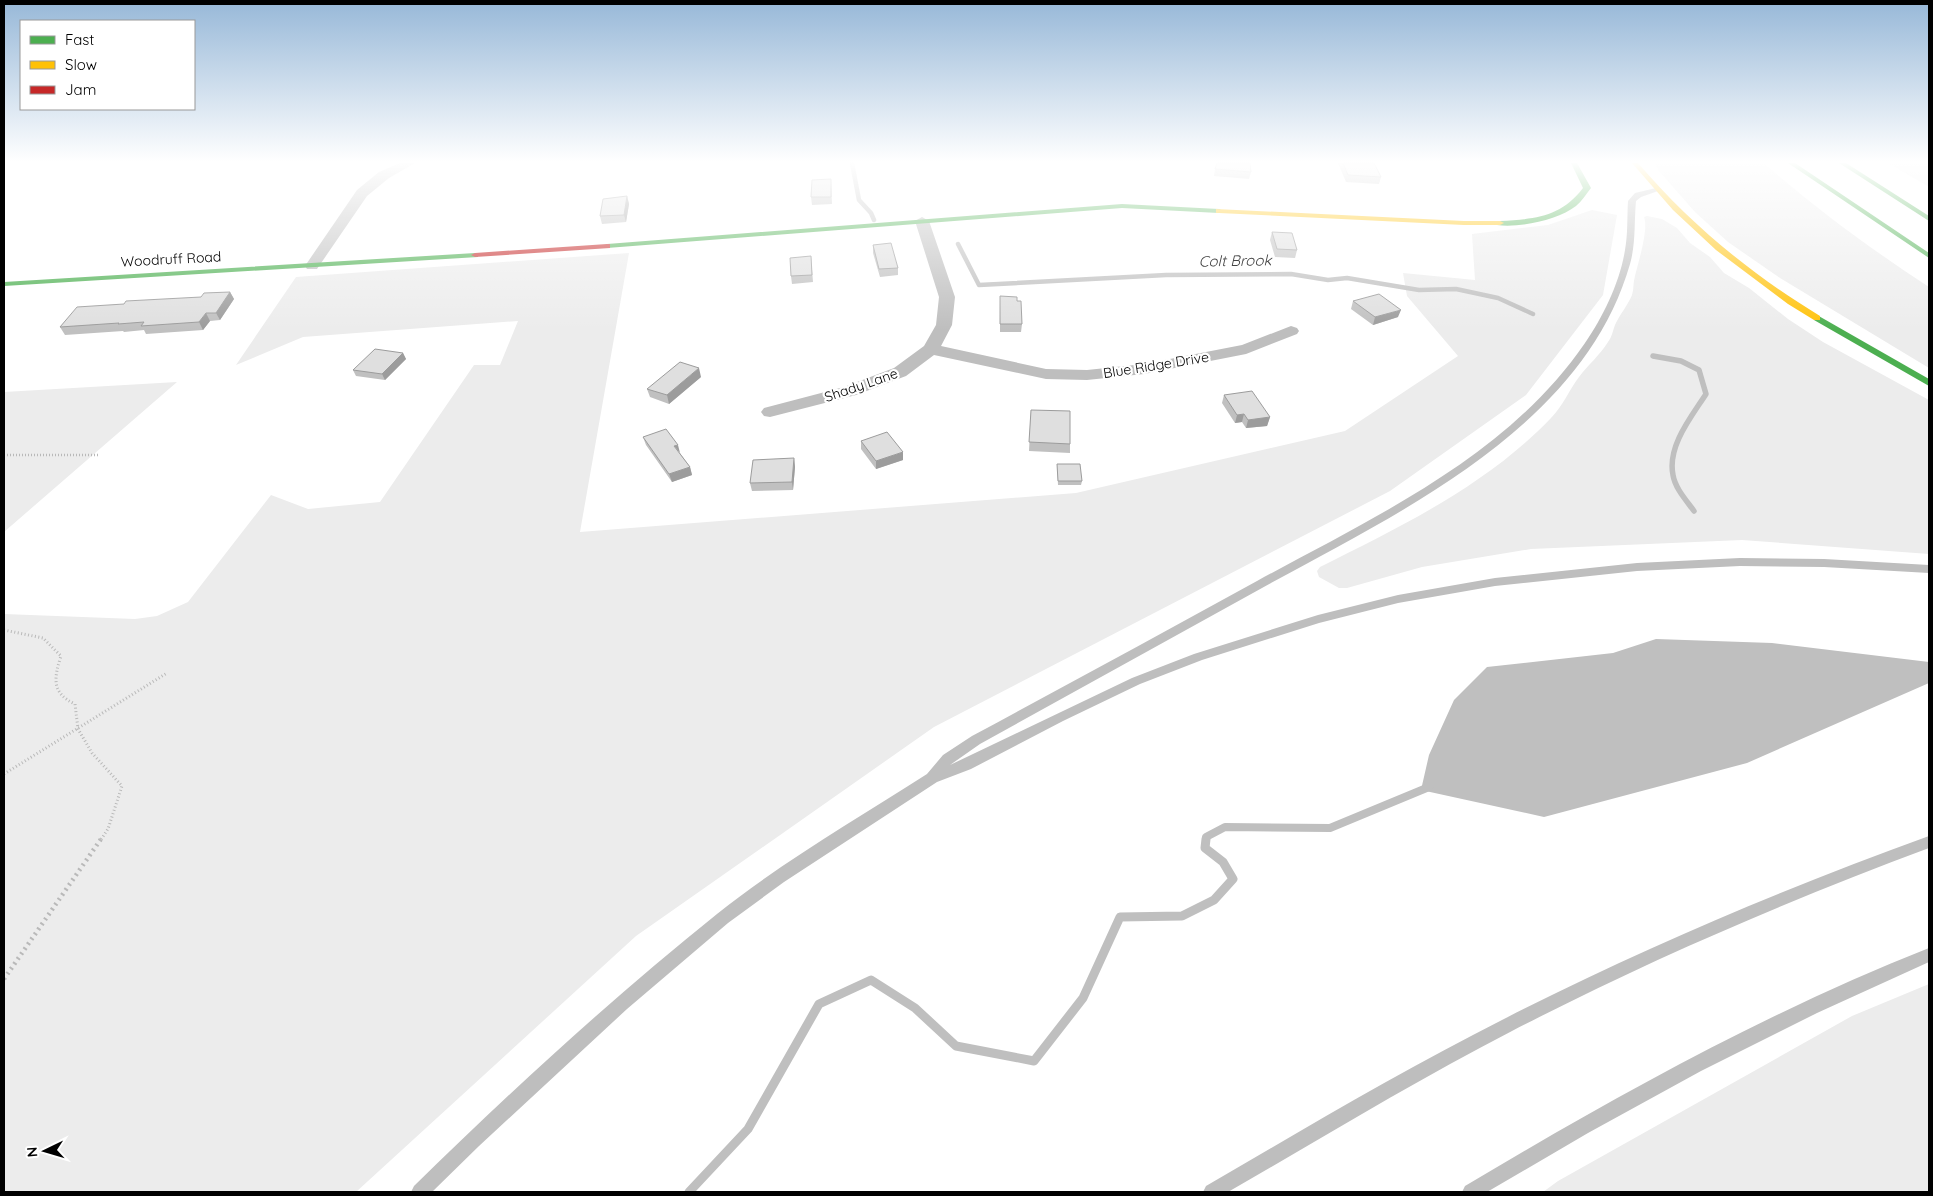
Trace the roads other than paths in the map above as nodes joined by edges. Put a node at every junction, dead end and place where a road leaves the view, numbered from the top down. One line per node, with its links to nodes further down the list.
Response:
1 (344, 219): 10 (street)
2 (951, 219): 8 (main road, Woodruff Road)
3 (1380, 219): 4 (main road, Woodruff Road)
4 (1533, 219)
5 (1632, 219): 17 (lane)
6 (1687, 219): 14 (main road)
7 (1874, 219): 9 (main road)
8 (922, 221): 10 (main road, Woodruff Road); 13 (street, Shady Lane)
9 (1929, 256)
10 (312, 266): 11 (main road, Woodruff Road)
11 (4, 284)
12 (1291, 331): 13 (street, Blue Ridge Drive)
13 (931, 349): 15 (street, Shady Lane)
14 (1929, 383)
15 (770, 412)
16 (1929, 569): 17 (lane)
17 (932, 778): 20 (lane)
18 (1929, 842): 21 (lane)
19 (1929, 955): 22 (lane)
20 (420, 1192)
21 (1212, 1192)
22 (1470, 1192)

